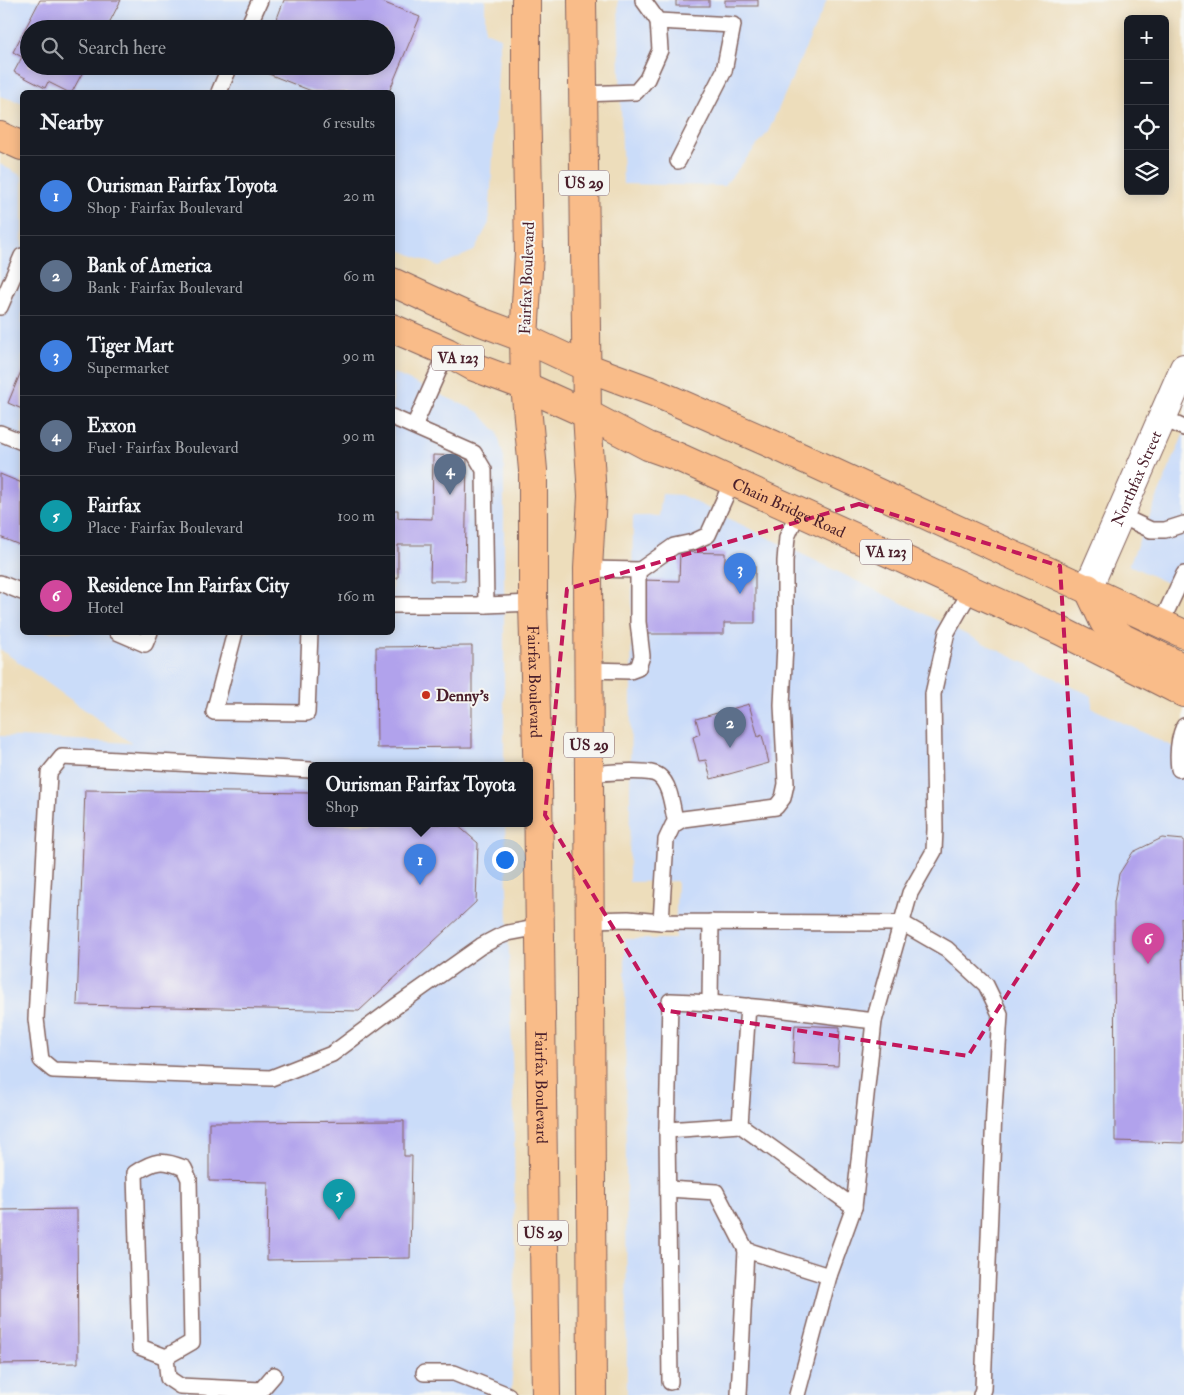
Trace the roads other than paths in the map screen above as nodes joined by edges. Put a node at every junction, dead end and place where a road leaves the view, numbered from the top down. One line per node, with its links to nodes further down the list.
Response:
1 (260, 0): 5 (lane)
2 (526, 0): 17 (main road, Fairfax Boulevard / US 29)
3 (582, 0): 9 (main road, US 29)
4 (644, 0): 6 (lane)
5 (251, 20)
6 (658, 21): 9 (lane); 12 (lane)
7 (226, 75): 8 (lane)
8 (220, 90)
9 (583, 94): 19 (main road, US 29)
10 (0, 136): 11 (main road)
11 (20, 145)
12 (678, 161)
13 (20, 261): 15 (lane)
14 (395, 283): 17 (main road, VA 123)
15 (0, 307)
16 (395, 329): 18 (main road, Chain Bridge Road / VA 123)
17 (524, 338): 19 (main road, VA 123); 21 (main road, Fairfax Boulevard / US 29)
18 (447, 352): 21 (main road, Chain Bridge Road / VA 123); 25 (lane)
19 (586, 367): 22 (main road, US 29); 36 (main road, VA 123)
20 (1184, 368): 24 (street, Northfax Street)
21 (525, 386): 22 (main road, Chain Bridge Road / VA 123); 39 (main road, Fairfax Boulevard / US 29)
22 (587, 414): 28 (main road, Chain Bridge Road / VA 123); 32 (main road, US 29)
23 (395, 418): 25 (lane)
24 (1173, 423): 30 (street, Northfax Street)
25 (414, 426): 41 (lane)
26 (0, 433): 27 (lane)
27 (20, 441)
28 (732, 482): 29 (main road, Chain Bridge Road / VA 123); 33 (lane)
29 (798, 512): 37 (main road, Chain Bridge Road / VA 123); 55 (lane)
30 (1120, 515): 31 (lane); 36 (street, Northfax Street)
31 (1184, 524)
32 (588, 569): 33 (lane); 48 (main road, US 29)
33 (638, 570): 48 (lane)
34 (1184, 574): 42 (lane)
35 (0, 583): 38 (lane)
36 (1088, 588): 42 (main road, VA 123); 47 (main road)
37 (971, 590): 49 (main road, Chain Bridge Road / VA 123); 59 (lane)
38 (20, 591)
39 (533, 603): 41 (lane); 54 (main road, Fairfax Boulevard / US 29)
40 (395, 605): 41 (lane)
41 (486, 605)
42 (1172, 628)
43 (124, 635): 44 (lane)
44 (149, 635)
45 (234, 635): 46 (lane)
46 (310, 635)
47 (1184, 668)
48 (588, 670): 53 (main road, US 29)
49 (1184, 693)
50 (1184, 726): 51 (lane)
51 (1179, 769)
52 (308, 770): 60 (lane)
53 (589, 774): 55 (lane); 56 (main road, US 29)
54 (533, 786): 60 (main road, Fairfax Boulevard / US 29)
55 (676, 823): 57 (lane)
56 (590, 920): 57 (lane); 76 (main road, US 29)
57 (661, 922): 58 (lane)
58 (712, 922): 59 (lane); 61 (lane)
59 (902, 923): 63 (lane); 79 (lane)
60 (540, 927): 75 (main road, Fairfax Boulevard / US 29)
61 (710, 1002): 62 (lane); 65 (lane)
62 (748, 1006): 63 (lane); 64 (lane)
63 (874, 1021): 67 (lane)
64 (740, 1126): 65 (lane); 67 (lane)
65 (667, 1130): 66 (lane)
66 (668, 1189): 68 (lane); 73 (lane)
67 (854, 1207): 69 (lane)
68 (746, 1250): 69 (lane); 77 (lane)
69 (829, 1276): 78 (lane)
70 (166, 1357): 70 (lane); 72 (lane)
71 (424, 1373): 74 (lane)
72 (274, 1375)
73 (670, 1382)
74 (508, 1395)
75 (546, 1395)
76 (592, 1395)
77 (739, 1395)
78 (797, 1395)
79 (981, 1395)

